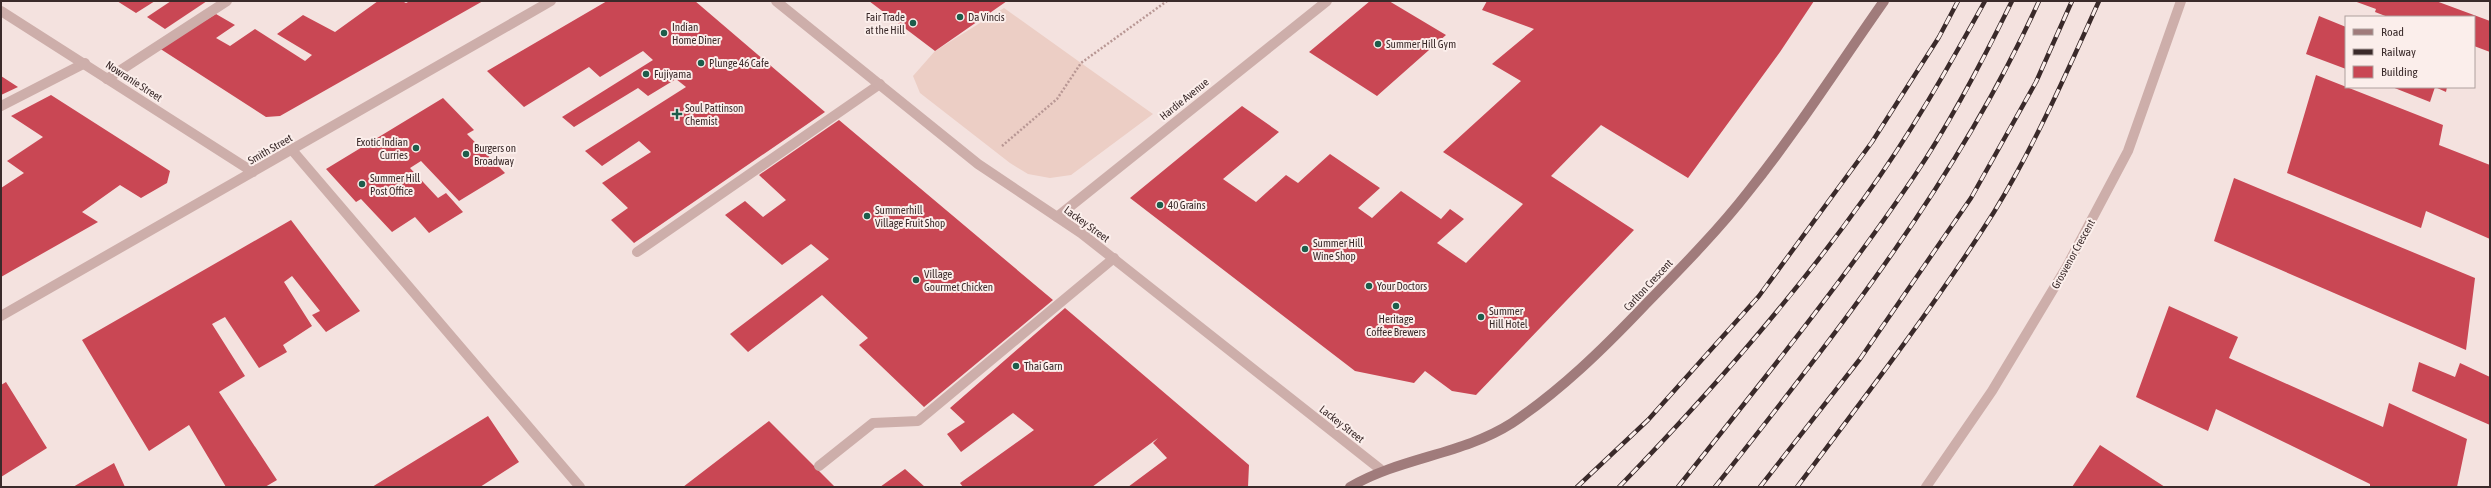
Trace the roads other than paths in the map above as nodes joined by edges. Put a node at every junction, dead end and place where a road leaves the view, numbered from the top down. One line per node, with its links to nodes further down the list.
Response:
1 (227, 1): 9 (street)
2 (551, 1): 12 (street, Smith Street)
3 (776, 1): 10 (street, Lackey Street)
4 (1327, 1): 14 (street, Hardie Avenue)
5 (1884, 1): 19 (main road, Carlton Crescent)
6 (2181, 1): 22 (street, Grosvenor Crescent)
7 (1, 11): 8 (street, Nowranie Street)
8 (85, 64): 9 (street, Nowranie Street); 11 (street)
9 (107, 79): 13 (street, Nowranie Street)
10 (880, 84): 14 (street, Lackey Street); 15 (street)
11 (1, 106)
12 (292, 150): 13 (street, Smith Street); 20 (street)
13 (253, 172): 17 (street, Smith Street)
14 (1057, 217): 16 (street, Lackey Street)
15 (637, 252)
16 (1114, 258): 18 (street); 19 (street, Lackey Street)
17 (1, 316)
18 (819, 466)
19 (1380, 469): 21 (main road, Carlton Crescent)
20 (580, 487)
21 (1350, 487)
22 (1926, 487)

